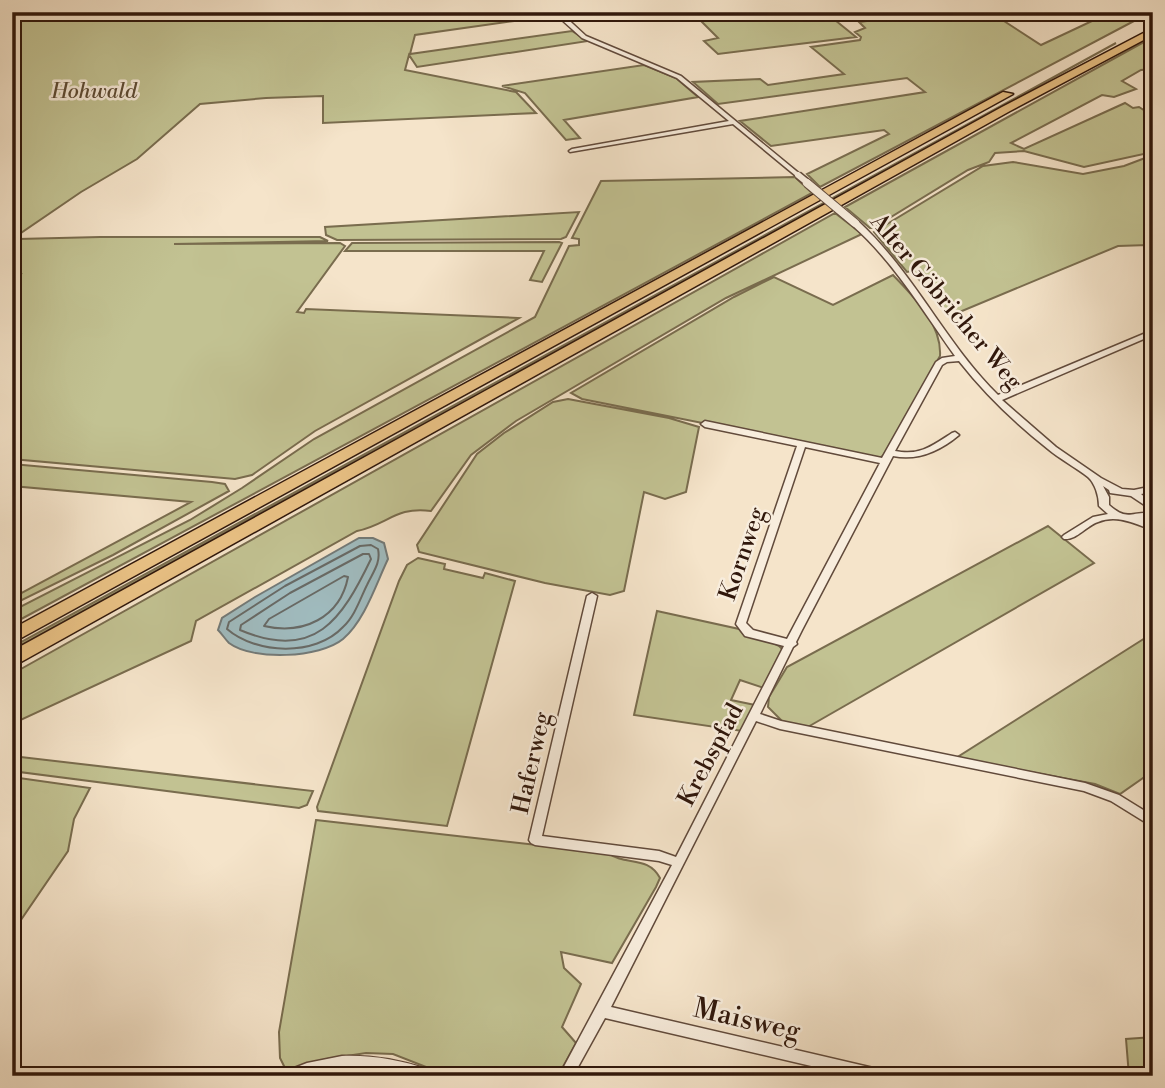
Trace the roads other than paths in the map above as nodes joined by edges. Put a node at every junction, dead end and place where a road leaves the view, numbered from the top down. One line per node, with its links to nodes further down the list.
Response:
1 (556, 12): 4 (street, Alter Göbricher Weg)
2 (1153, 18): 25 (highway)
3 (1153, 31): 27 (highway)
4 (735, 122): 5 (street); 7 (street, Alter Göbricher Weg, bridge)
5 (572, 151)
6 (1153, 332): 8 (street)
7 (962, 358): 8 (street, Alter Göbricher Weg); 12 (street, Krebspfad)
8 (997, 399): 13 (street, Alter Göbricher Weg)
9 (705, 424): 11 (street)
10 (955, 435): 12 (street)
11 (802, 444): 12 (street); 26 (street, Kornweg)
12 (887, 456): 26 (street, Krebspfad)
13 (1095, 480): 15 (street, Alter Göbricher Weg); 17 (street, Alter Göbricher Weg)
14 (1153, 489): 16 (street)
15 (1119, 491): 16 (street); 17 (street)
16 (1134, 493): 18 (street)
17 (1103, 500): 19 (street, Alter Göbricher Weg); 20 (street)
18 (1149, 507): 21 (street); 22 (street)
19 (1117, 516): 20 (street); 21 (street)
20 (1096, 519): 23 (street)
21 (1135, 519): 22 (street)
22 (1153, 526)
23 (1067, 537)
24 (592, 596): 30 (street, Haferweg)
25 (12, 637)
26 (792, 644): 28 (street, Krebspfad)
27 (12, 660)
28 (755, 716): 29 (street); 30 (street, Krebspfad)
29 (1153, 822)
30 (677, 862): 31 (street, Krebspfad)
31 (602, 1011): 34 (street, Krebspfad); 35 (street, Maisweg)
32 (289, 1076): 33 (street)
33 (429, 1076)
34 (566, 1076)
35 (881, 1076)

